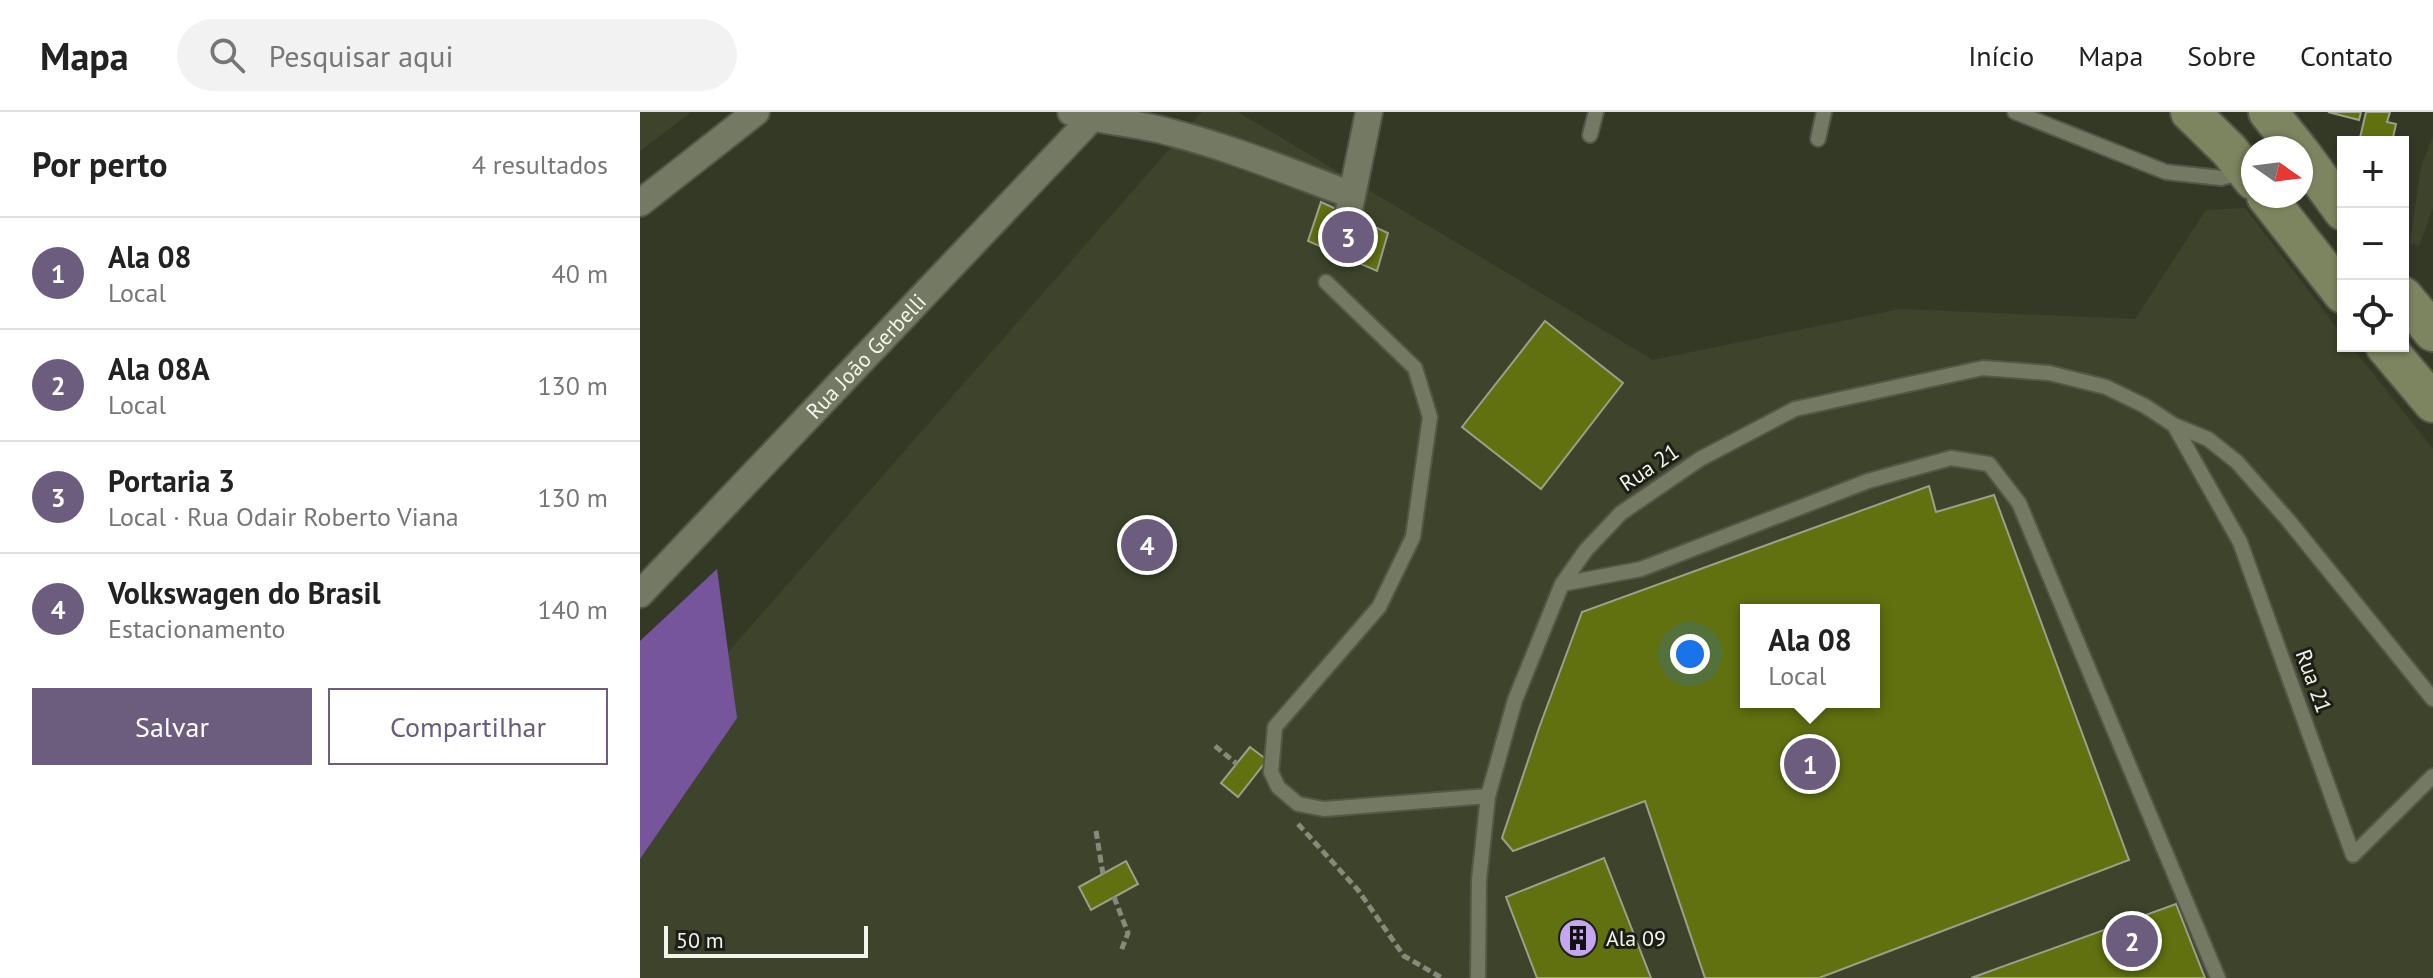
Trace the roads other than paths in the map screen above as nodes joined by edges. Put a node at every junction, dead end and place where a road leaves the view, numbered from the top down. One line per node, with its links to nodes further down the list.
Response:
1 (756, 112): 15 (street)
2 (1369, 112): 8 (street)
3 (1596, 112): 9 (lane)
4 (1824, 112): 11 (lane)
5 (2015, 112): 14 (lane)
6 (2190, 112): 12 (main road)
7 (2268, 112): 10 (main road)
8 (1082, 115): 26 (street, Rua João Gerbelli)
9 (1590, 135)
10 (2288, 136)
11 (1818, 139)
12 (2241, 165)
13 (2313, 169): 17 (main road)
14 (2241, 180)
15 (640, 203)
16 (2275, 208): 19 (main road)
17 (2341, 208)
18 (1326, 282): 29 (lane)
19 (2337, 286)
20 (2409, 303): 21 (main road)
21 (2433, 332)
22 (2390, 352): 23 (main road)
23 (2433, 403)
24 (2174, 425): 25 (lane, Rua 21); 27 (lane, Rua 21); 28 (lane, Rua 21)
25 (1562, 584): 29 (lane, Rua 21); 31 (lane)
26 (640, 594)
27 (2433, 699)
28 (2433, 776)
29 (1488, 796): 30 (lane, Rua 21)
30 (1478, 978)
31 (2218, 978)

